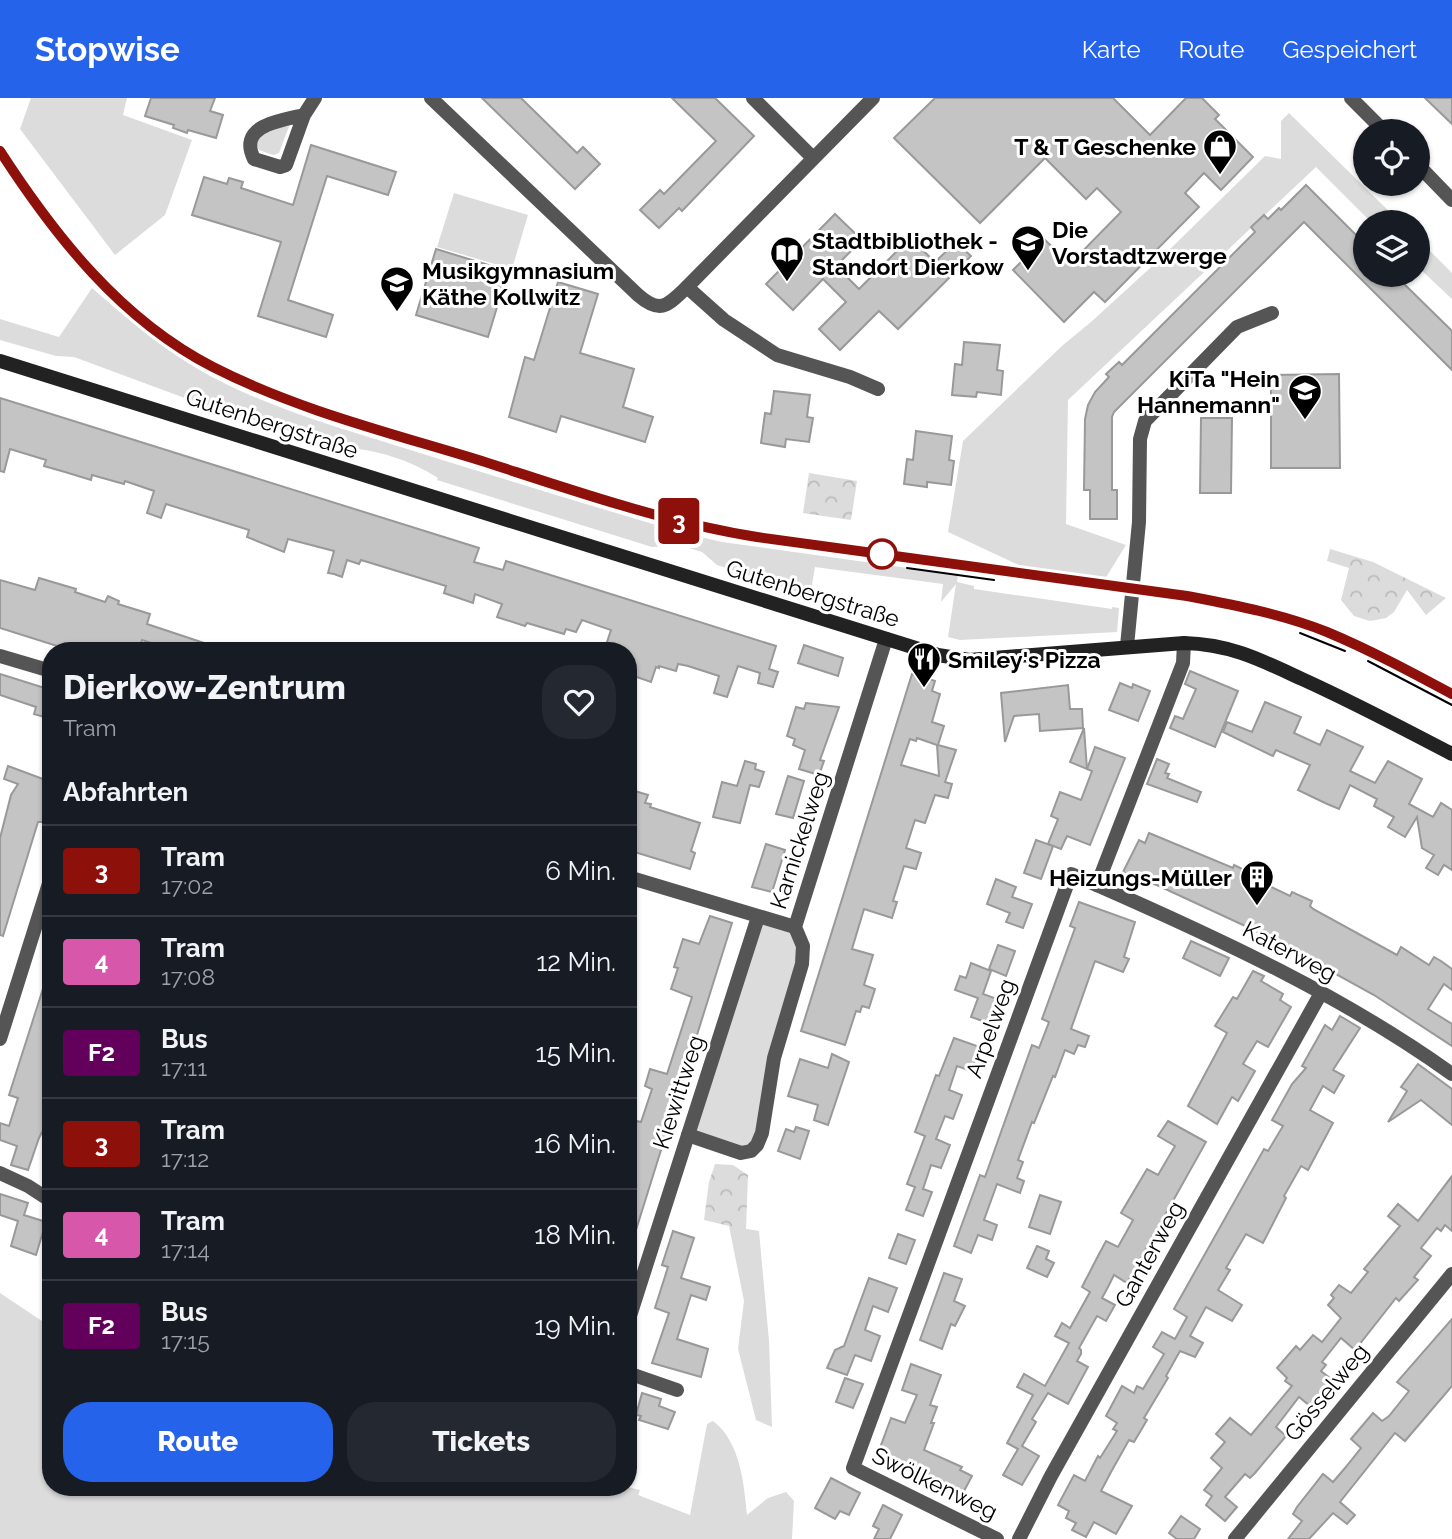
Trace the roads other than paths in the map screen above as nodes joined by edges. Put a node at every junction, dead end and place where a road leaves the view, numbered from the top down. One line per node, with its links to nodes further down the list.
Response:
1 (315, 98): 6 (street)
2 (432, 98): 11 (street)
3 (753, 98): 8 (street)
4 (873, 98): 8 (street)
5 (1351, 98): 7 (street)
6 (304, 115)
7 (1372, 119)
8 (813, 158): 11 (street)
9 (1430, 176): 10 (street)
10 (1450, 194)
11 (687, 287): 14 (street)
12 (1272, 313): 17 (street)
13 (0, 361): 15 (street, Gutenbergstraße)
14 (878, 389)
15 (886, 639): 17 (street, Gutenbergstraße); 25 (street, Karnickelweg)
16 (1184, 643): 17 (street, Gutenbergstraße); 20 (street, Gutenbergstraße); 22 (street)
17 (1127, 646)
18 (0, 656): 19 (street)
19 (42, 668)
20 (1452, 754)
21 (637, 880): 24 (street)
22 (1097, 886): 26 (street, Katerweg); 36 (street, Arpelweg)
23 (42, 906): 27 (street)
24 (758, 917): 25 (street); 29 (street, Kiewittweg)
25 (795, 928): 29 (street, Karnickelweg)
26 (1321, 993): 28 (street, Katerweg); 38 (street, Ganterweg)
27 (0, 1039)
28 (1452, 1074)
29 (688, 1135): 33 (street, Kiewittweg)
30 (0, 1173): 31 (street)
31 (42, 1195)
32 (1452, 1274): 39 (street, Gösselweg)
33 (637, 1294)
34 (637, 1376): 35 (street)
35 (677, 1390)
36 (853, 1468): 37 (street, Swölkenweg)
37 (997, 1539)
38 (1019, 1539)
39 (1235, 1539)

